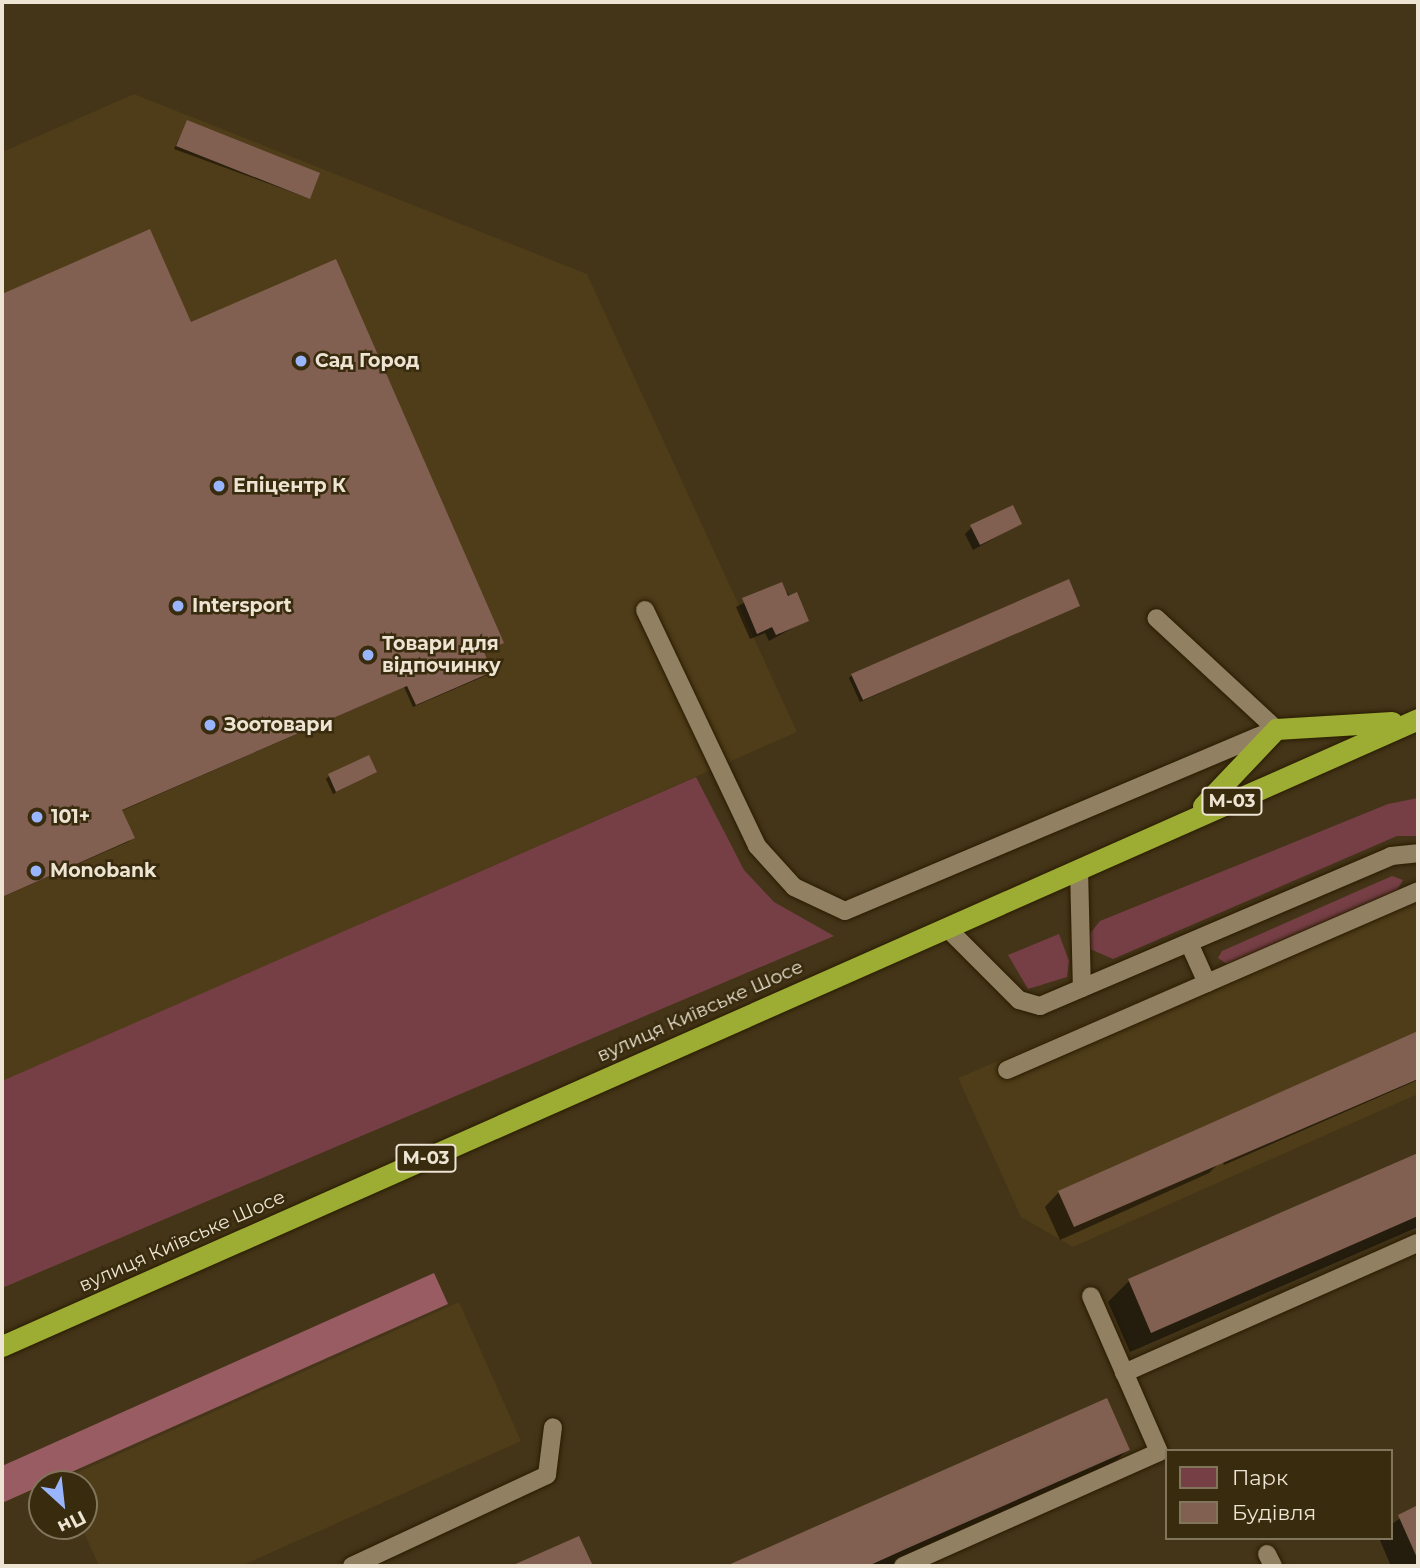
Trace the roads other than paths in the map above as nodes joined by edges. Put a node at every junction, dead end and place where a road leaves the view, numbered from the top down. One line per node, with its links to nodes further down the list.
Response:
1 (645, 610): 4 (lane)
2 (1156, 618): 4 (lane)
3 (1418, 717): 4 (highway); 5 (highway, вулиця Київське Шосе / М-03)
4 (1276, 729): 5 (highway)
5 (1163, 832): 7 (highway, вулиця Київське Шосе / М-03)
6 (1418, 853): 10 (lane)
7 (1079, 869): 9 (highway, вулиця Київське Шосе / М-03); 12 (lane)
8 (1418, 891): 11 (lane)
9 (947, 928): 12 (lane); 16 (highway, вулиця Київське Шосе / М-03)
10 (1189, 943): 11 (lane); 12 (lane)
11 (1207, 983): 13 (lane)
12 (1083, 988)
13 (1007, 1070)
14 (1418, 1243): 17 (lane)
15 (1091, 1296): 17 (lane)
16 (2, 1346)
17 (1125, 1373): 20 (lane)
18 (553, 1427): 19 (lane)
19 (352, 1566)
20 (903, 1566)

